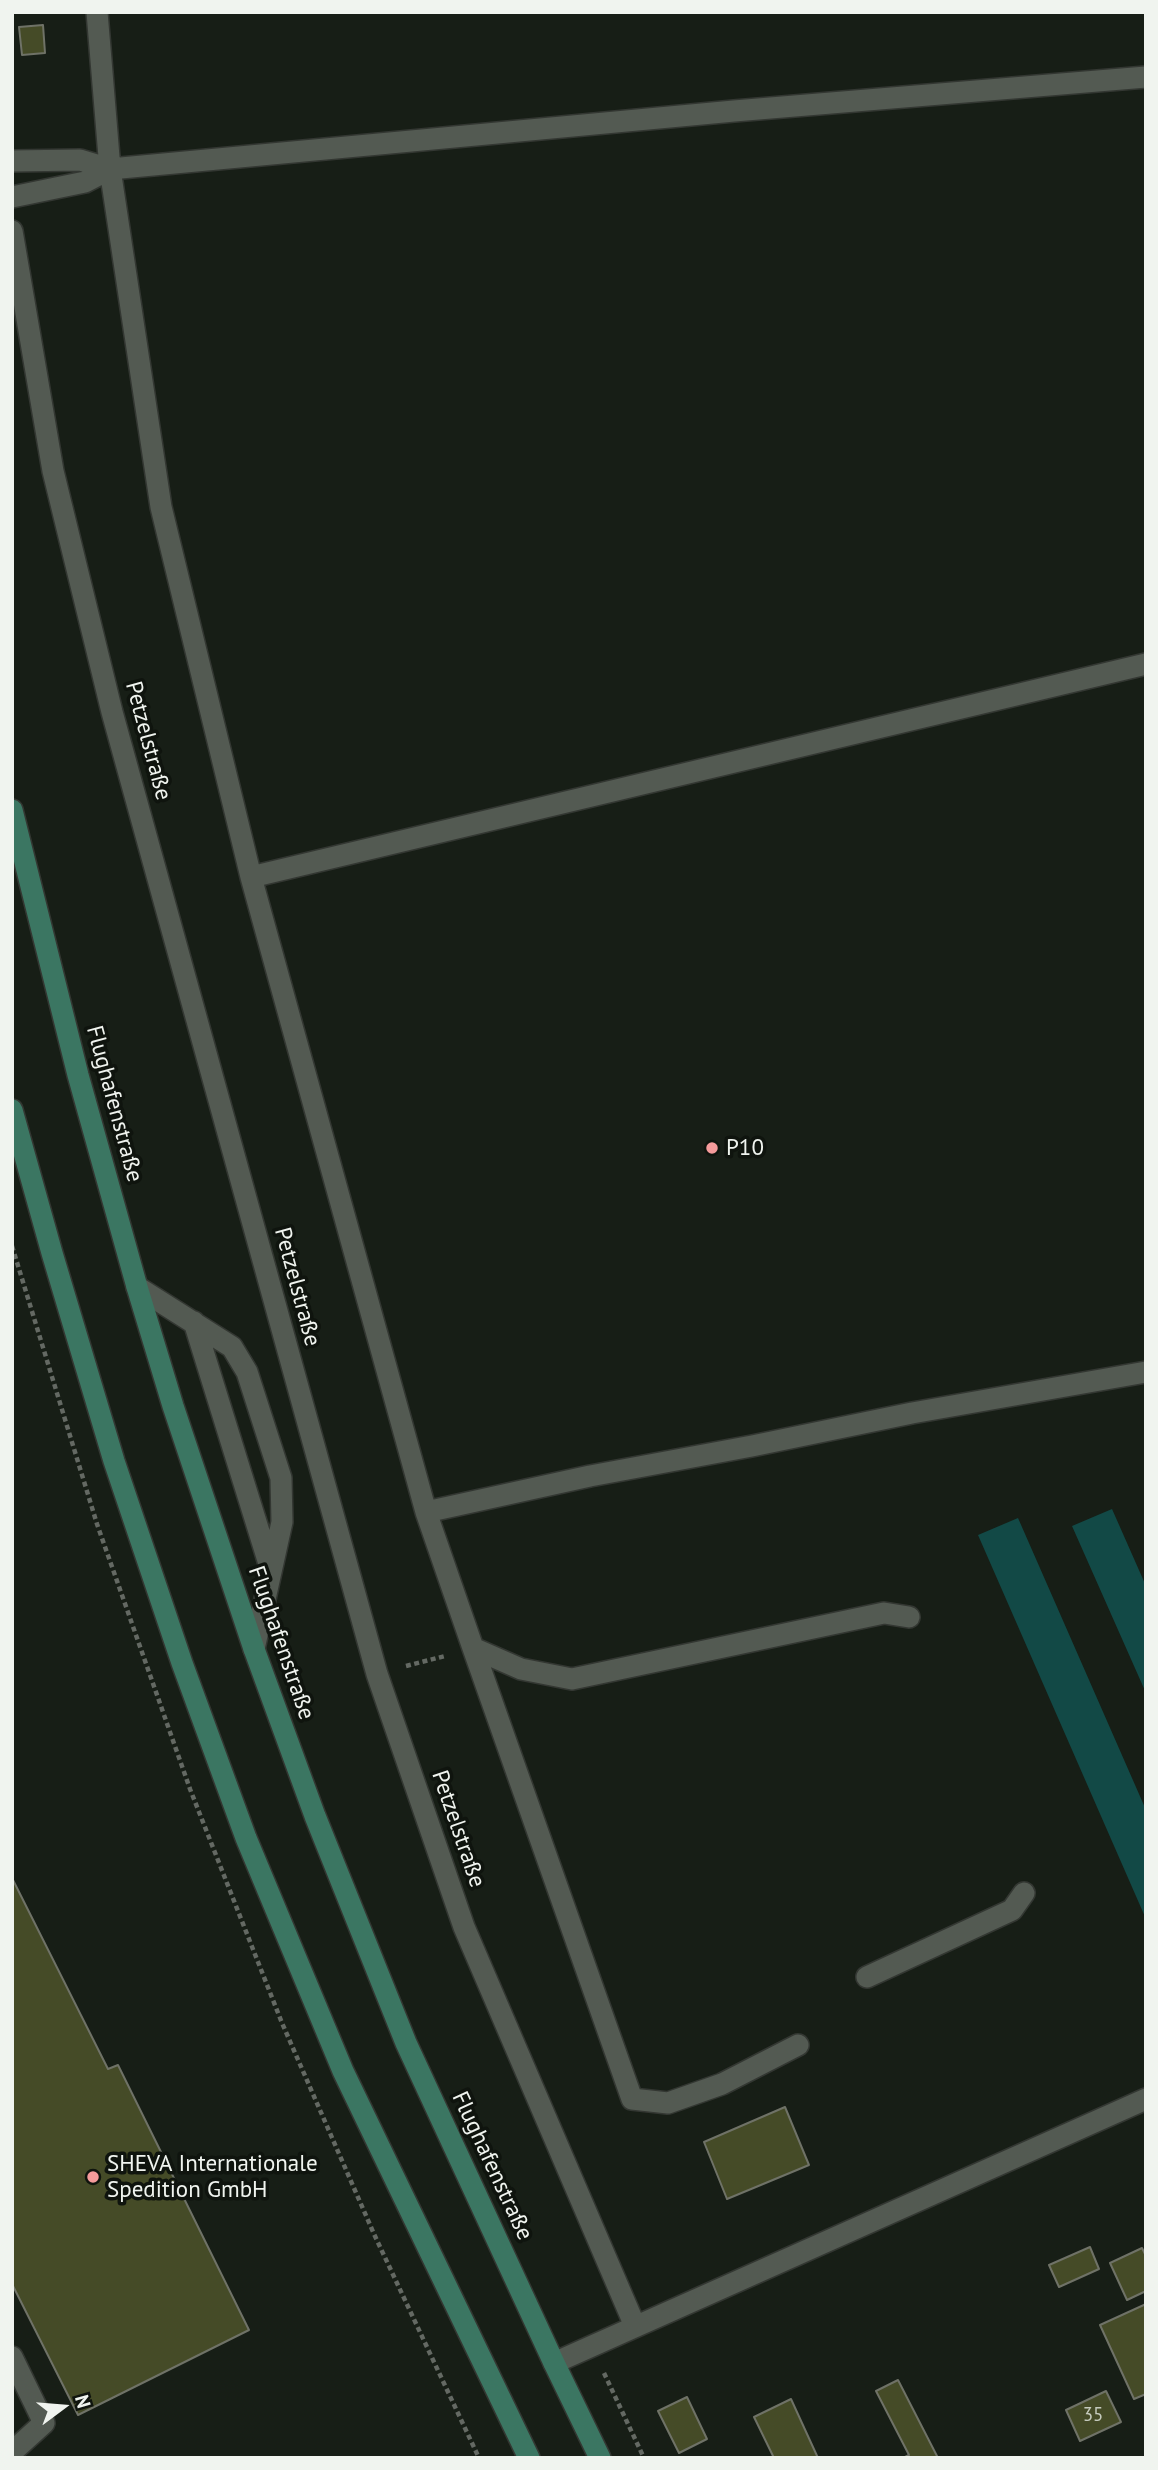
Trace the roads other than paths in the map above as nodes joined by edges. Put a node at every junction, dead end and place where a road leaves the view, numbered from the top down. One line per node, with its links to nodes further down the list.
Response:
1 (97, 12): 4 (lane)
2 (1146, 77): 4 (lane)
3 (12, 161): 4 (lane)
4 (110, 169): 5 (lane); 9 (lane)
5 (12, 197)
6 (12, 231): 23 (lane, Petzelstraße)
7 (1146, 664): 9 (lane)
8 (12, 810): 11 (main road, Flughafenstraße)
9 (251, 877): 14 (lane)
10 (12, 1110): 27 (main road)
11 (137, 1286): 12 (lane); 17 (main road, Flughafenstraße)
12 (194, 1322): 15 (lane); 15 (lane)
13 (1146, 1372): 14 (lane)
14 (426, 1511): 18 (lane)
15 (271, 1569): 17 (lane)
16 (909, 1617): 18 (lane)
17 (254, 1648): 25 (main road, Flughafenstraße)
18 (473, 1648): 21 (lane)
19 (1024, 1893): 20 (lane)
20 (867, 1977)
21 (798, 2045)
22 (1146, 2099): 23 (lane)
23 (635, 2326): 25 (lane)
24 (12, 2357): 26 (lane)
25 (554, 2363): 28 (main road, Flughafenstraße)
26 (12, 2452)
27 (529, 2458)
28 (600, 2458)

